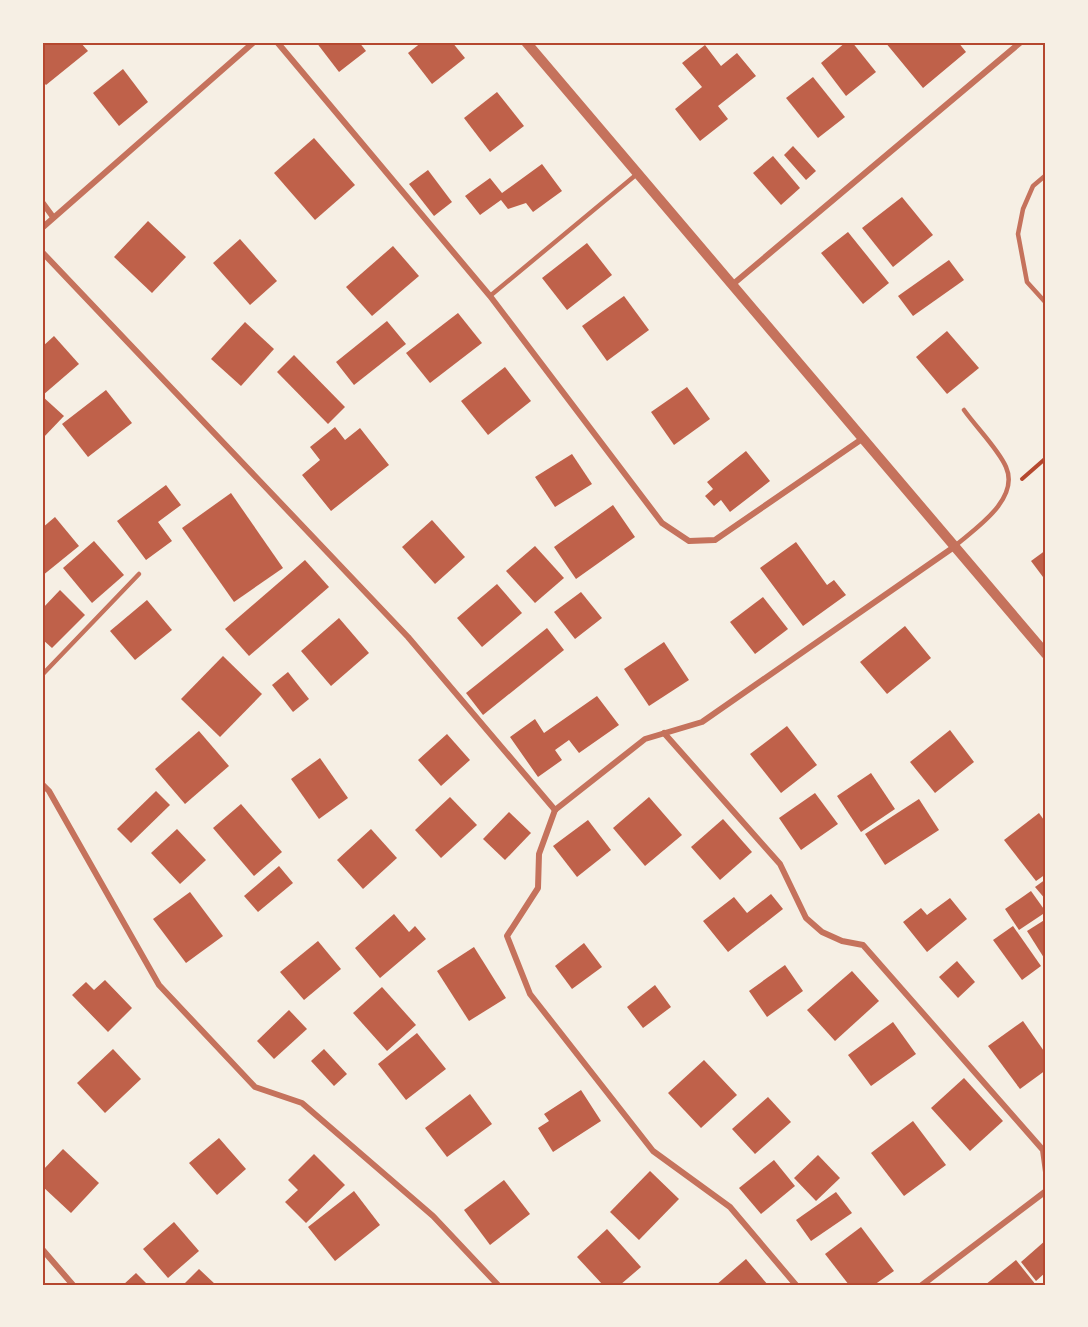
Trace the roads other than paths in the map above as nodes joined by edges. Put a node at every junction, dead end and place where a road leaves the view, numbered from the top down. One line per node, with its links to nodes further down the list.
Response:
1 (254, 42): 8 (street)
2 (278, 42): 12 (street)
3 (526, 42): 5 (street)
4 (1021, 42): 11 (street)
5 (636, 174): 11 (street); 12 (lane)
6 (1046, 175): 13 (lane)
7 (42, 202): 8 (street)
8 (53, 217): 9 (street)
9 (42, 228)
10 (42, 252): 22 (street)
11 (732, 285): 15 (street)
12 (490, 296): 15 (street)
13 (1046, 303)
14 (964, 411): 16 (lane)
15 (862, 439): 16 (street)
16 (954, 547): 18 (street); 20 (street)
17 (139, 574): 19 (lane)
18 (1044, 647)
19 (42, 675)
20 (664, 733): 22 (street); 23 (street)
21 (42, 784): 28 (street)
22 (555, 810): 29 (street)
23 (1044, 1149): 24 (street)
24 (1046, 1172)
25 (1046, 1191): 30 (street)
26 (42, 1249): 27 (street)
27 (73, 1285)
28 (498, 1285)
29 (796, 1285)
30 (922, 1285)

